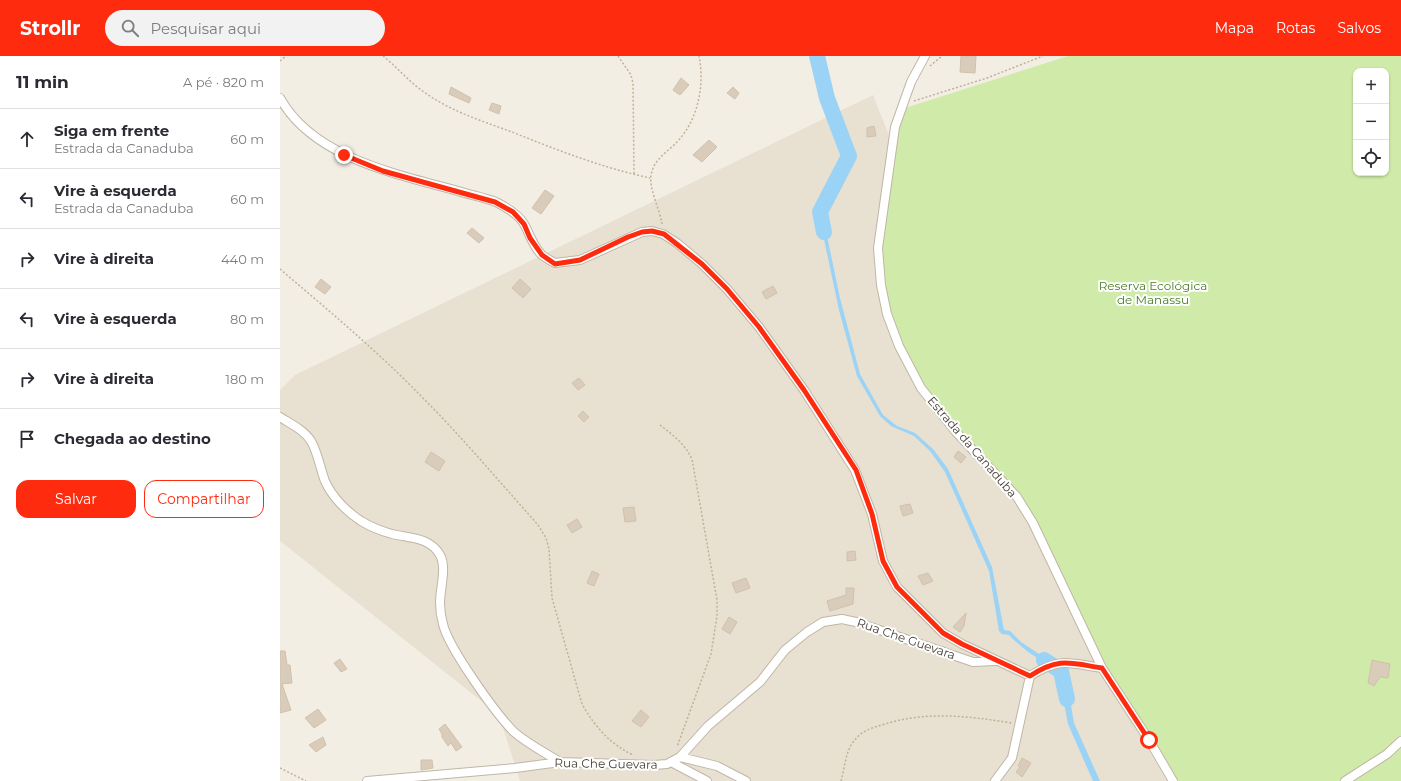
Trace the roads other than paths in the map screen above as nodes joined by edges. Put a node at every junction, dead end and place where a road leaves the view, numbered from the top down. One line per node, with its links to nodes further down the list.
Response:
1 (925, 56): 5 (street, Estrada da Canaduba)
2 (280, 98): 4 (street)
3 (280, 417): 9 (street)
4 (998, 661): 6 (street); 8 (street, Rua Che Guevara)
5 (1102, 668): 6 (street); 15 (street, Estrada da Canaduba)
6 (1030, 676): 14 (street)
7 (1401, 741): 16 (street)
8 (680, 757): 10 (street, Rua Che Guevara); 13 (street)
9 (560, 762): 10 (street, Rua Che Guevara); 11 (street, Rua Che Guevara)
10 (671, 762): 12 (street)
11 (367, 781)
12 (707, 781)
13 (746, 781)
14 (995, 781)
15 (1173, 781)
16 (1345, 781)

